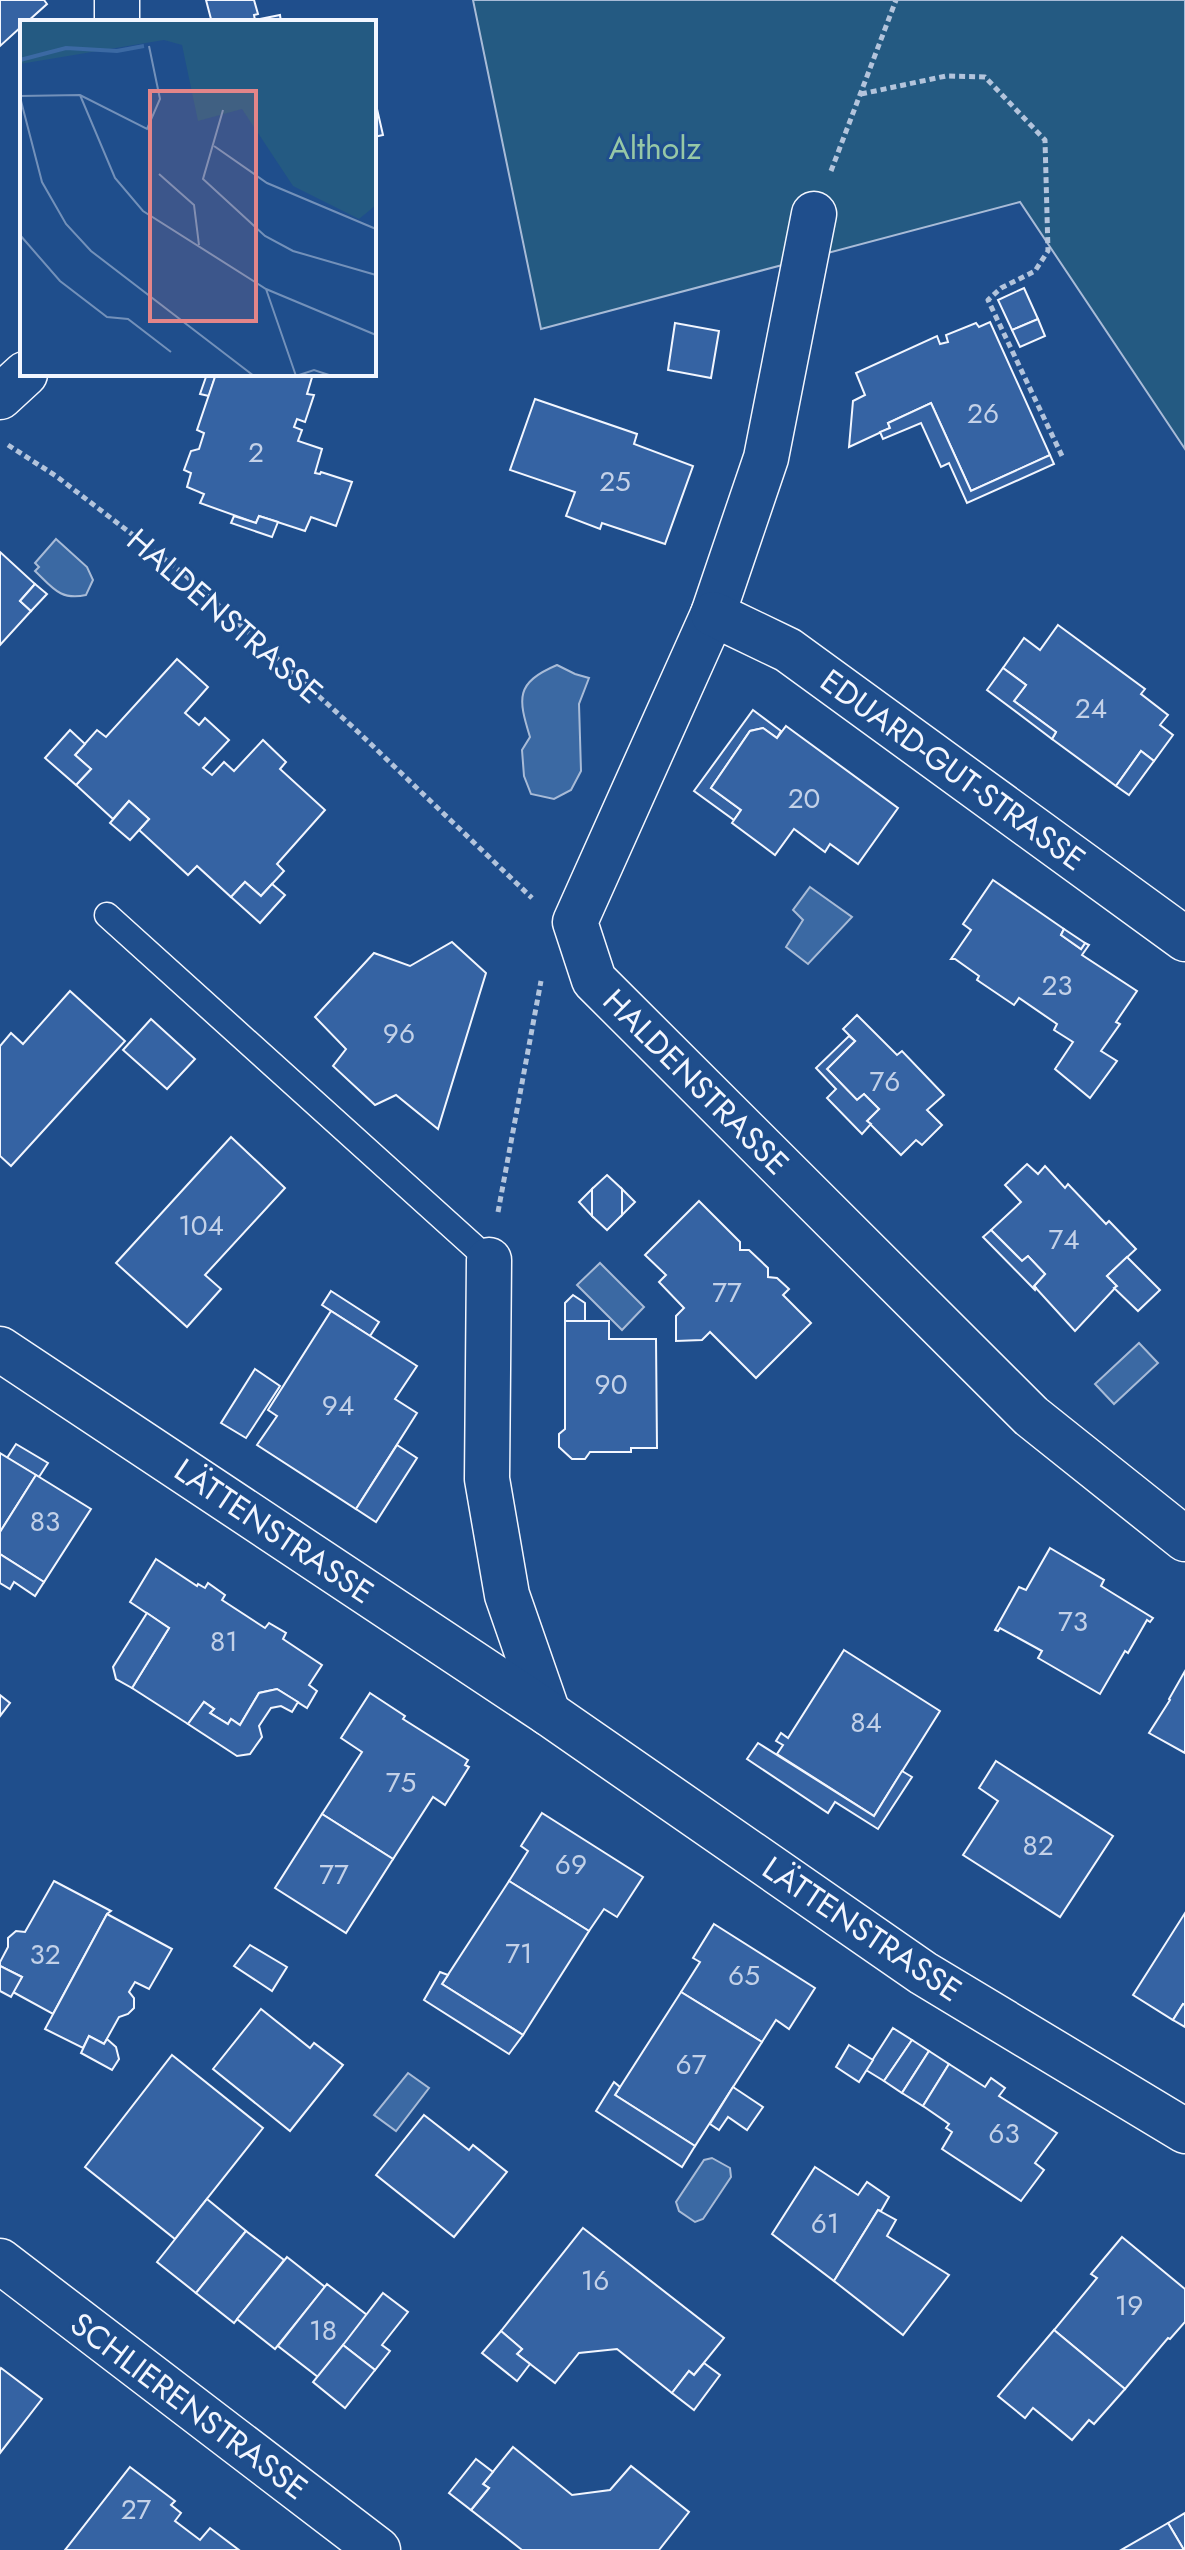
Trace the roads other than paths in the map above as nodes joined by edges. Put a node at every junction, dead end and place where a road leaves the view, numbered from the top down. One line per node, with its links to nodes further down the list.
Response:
1 (814, 214): 4 (street)
2 (23, 376): 3 (street)
3 (0, 397)
4 (713, 614): 6 (street, EDUARD-GUT-STRASSE); 9 (street, HALDENSTRASSE)
5 (107, 915): 7 (lane)
6 (1185, 939)
7 (489, 1260): 10 (street)
8 (0, 1349): 10 (street, LÄTTENSTRASSE)
9 (1185, 1539)
10 (548, 1713): 11 (street, LÄTTENSTRASSE)
11 (1185, 2131)
12 (0, 2261): 13 (street, SCHLIERENSTRASSE)
13 (378, 2550)

